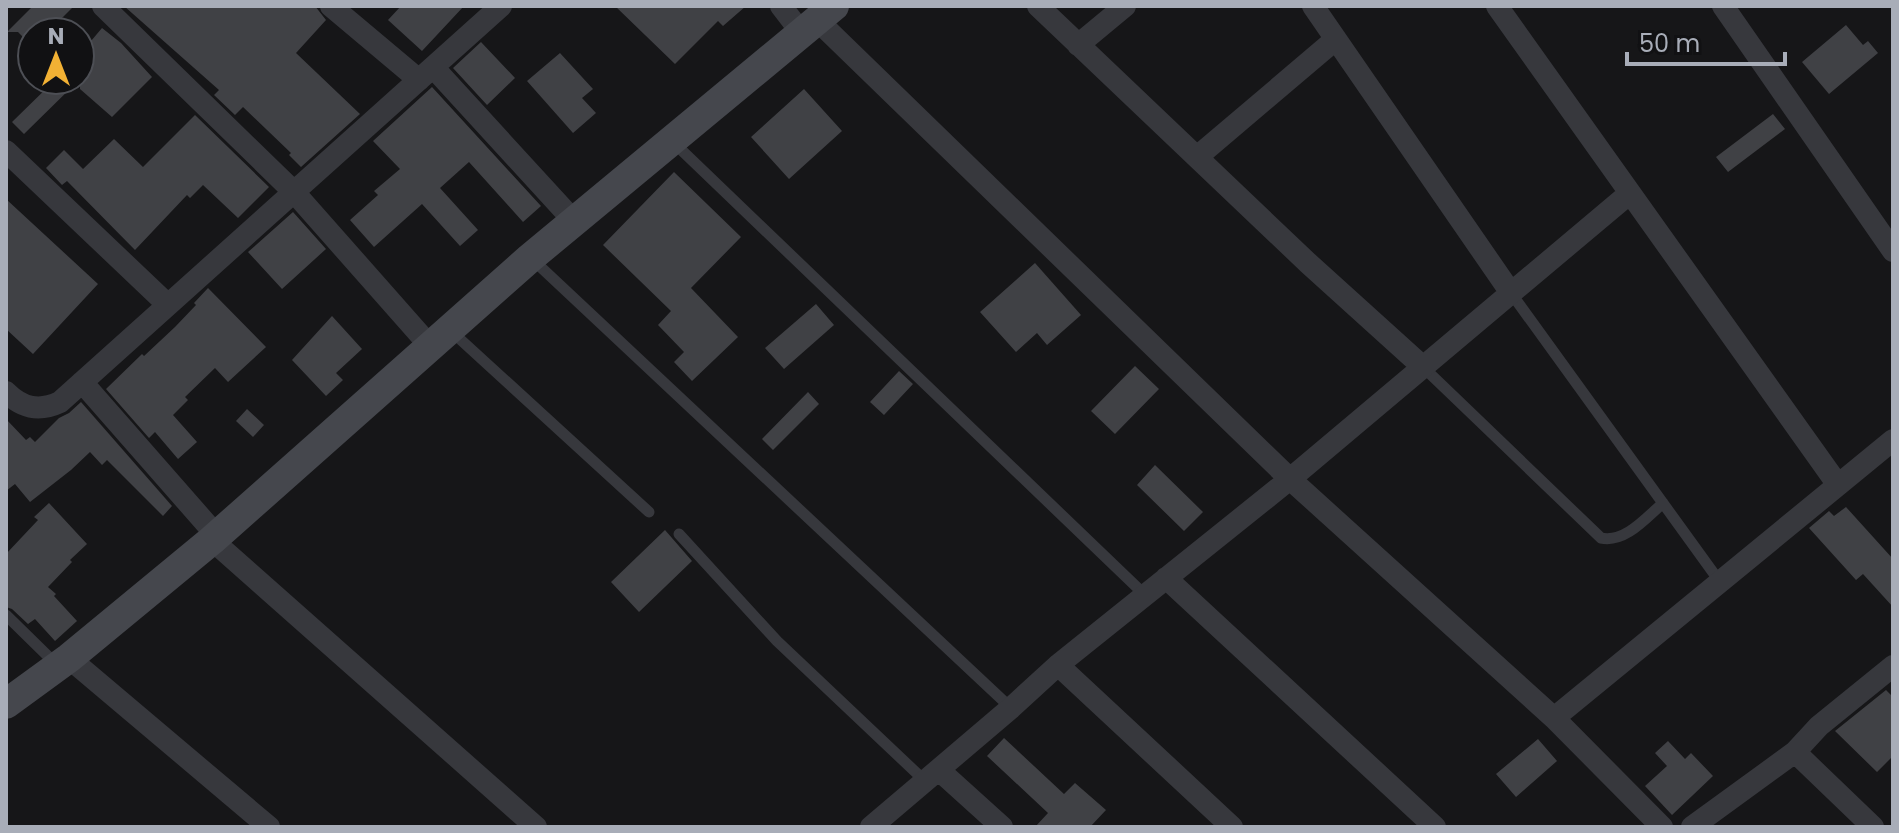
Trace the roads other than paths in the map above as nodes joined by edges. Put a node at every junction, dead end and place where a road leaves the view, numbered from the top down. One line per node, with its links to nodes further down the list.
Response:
1 (103, 6): 17 (street)
2 (331, 6): 13 (street)
3 (501, 6): 13 (street)
4 (781, 6): 10 (street)
5 (1038, 6): 12 (street)
6 (1125, 6): 12 (street)
7 (1313, 6): 11 (street)
8 (1497, 6): 18 (street)
9 (1723, 6): 20 (street)
10 (817, 19): 14 (street); 29 (street)
11 (1336, 39): 16 (street); 22 (street)
12 (1078, 45): 16 (street)
13 (426, 73): 17 (street); 19 (street)
14 (671, 141): 19 (street); 37 (lane)
15 (6, 151): 23 (street)
16 (1197, 157): 25 (street)
17 (294, 192): 23 (street); 24 (street)
18 (1630, 193): 22 (street); 30 (street)
19 (574, 221): 21 (street)
20 (1893, 251)
21 (530, 258): 24 (street); 43 (lane)
22 (1511, 293): 25 (street); 31 (lane)
23 (168, 305): 26 (street)
24 (440, 338): 32 (lane); 34 (street)
25 (1423, 367): 29 (street); 31 (lane)
26 (82, 382): 27 (street); 34 (street)
27 (6, 392)
28 (1893, 440): 30 (street)
29 (1290, 479): 35 (street); 44 (street)
30 (1838, 485): 36 (street)
31 (1663, 503): 36 (lane)
32 (649, 512)
33 (679, 534): 46 (lane)
34 (214, 538): 39 (street); 48 (street)
35 (1166, 578): 37 (street); 52 (street)
36 (1720, 582): 44 (street)
37 (1145, 595): 40 (street)
38 (6, 615): 39 (lane)
39 (64, 662): 42 (street); 47 (street)
40 (1058, 665): 43 (street); 51 (street)
41 (1893, 666): 45 (street)
42 (6, 704)
43 (1011, 708): 46 (street)
44 (1554, 718): 53 (street)
45 (1795, 752): 54 (street); 55 (street)
46 (932, 776): 49 (street); 50 (street)
47 (269, 827)
48 (536, 827)
49 (871, 827)
50 (1002, 827)
51 (1232, 827)
52 (1435, 827)
53 (1662, 827)
54 (1692, 827)
55 (1873, 827)

